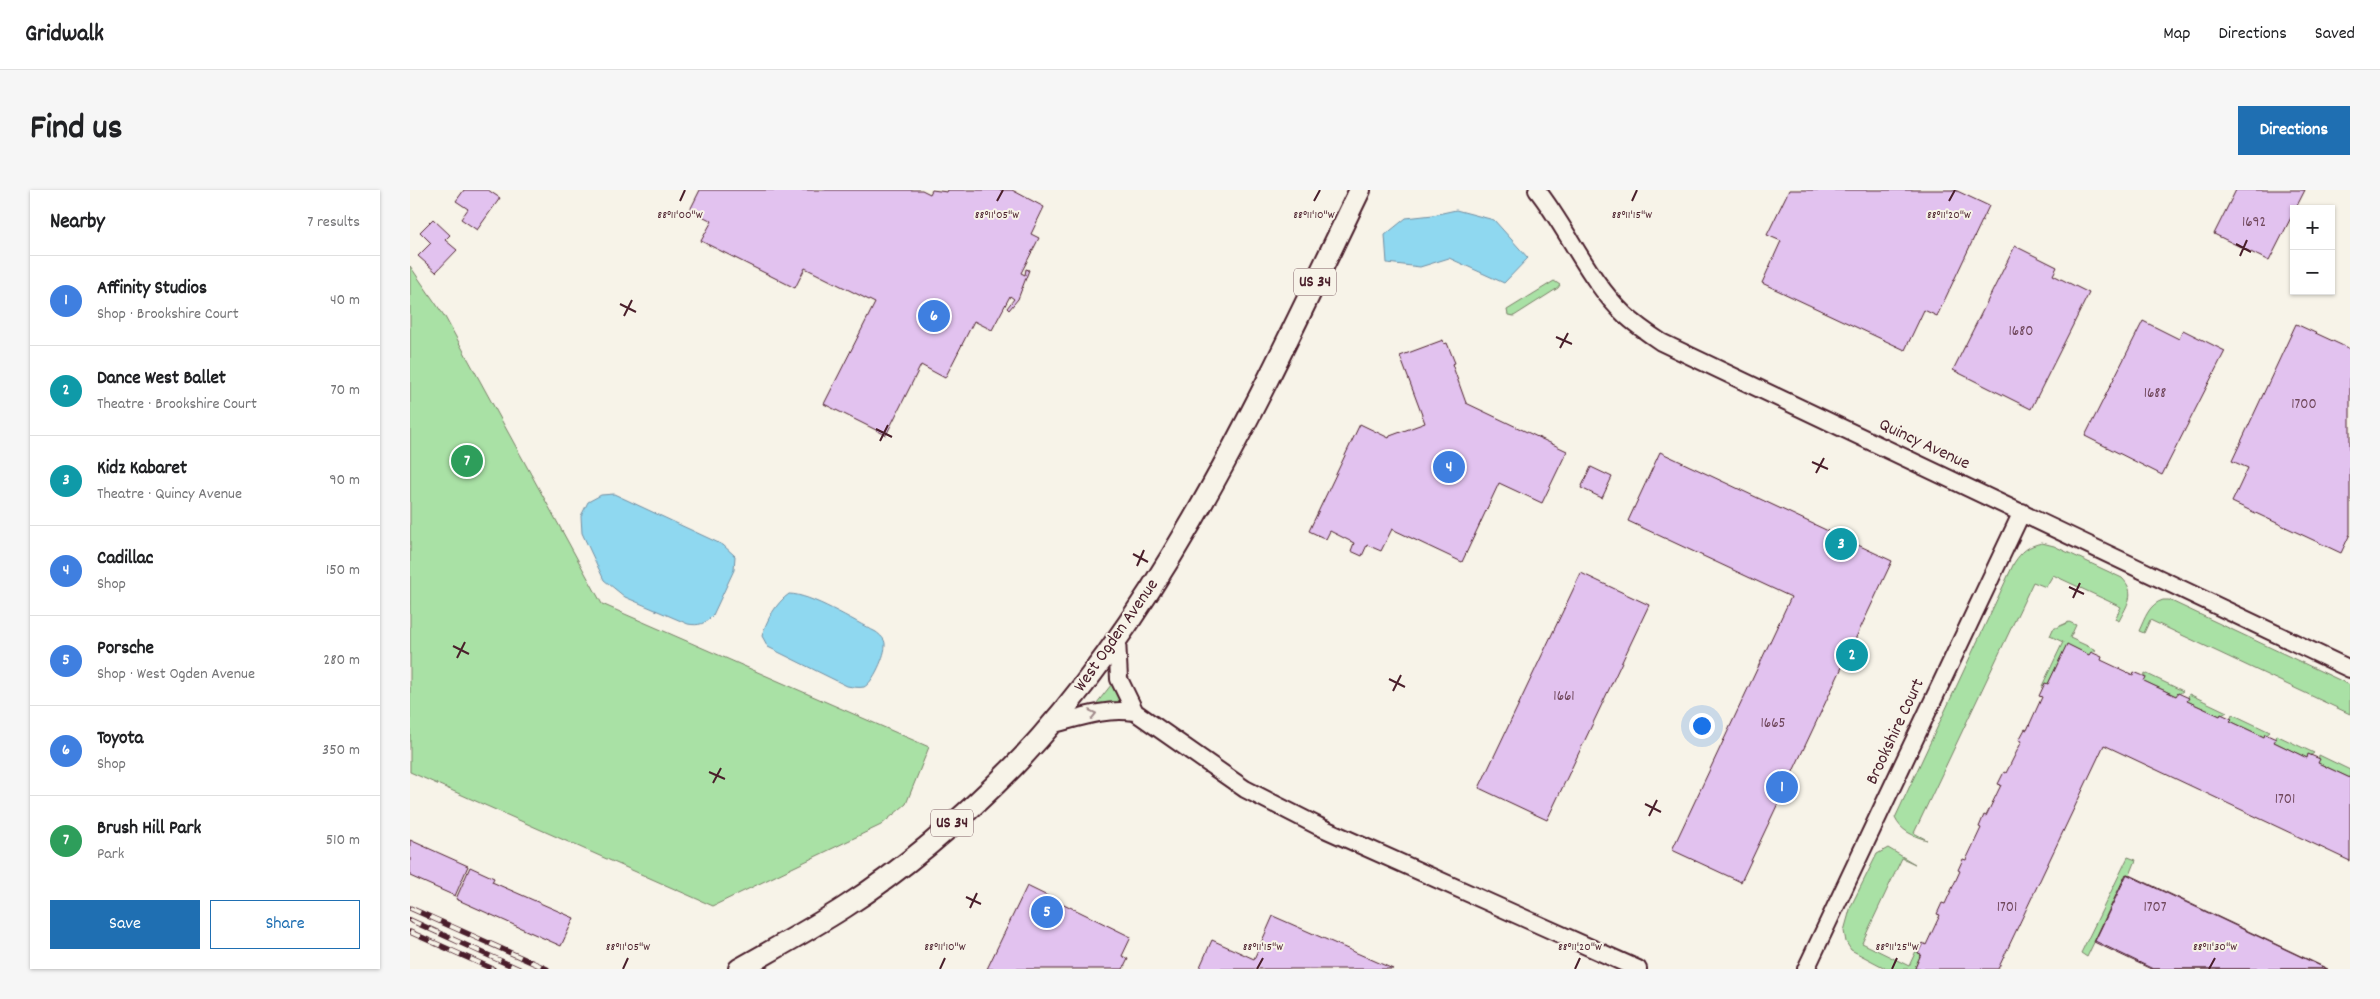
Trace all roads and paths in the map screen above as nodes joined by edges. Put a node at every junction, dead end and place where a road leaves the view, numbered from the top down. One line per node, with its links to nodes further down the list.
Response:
1 (1360, 190): 4 (main road, West Ogden Avenue / US 34)
2 (1537, 190): 3 (street, Quincy Avenue)
3 (2022, 512): 5 (street, Quincy Avenue); 10 (street, Brookshire Court)
4 (1117, 639): 6 (street); 7 (main road, West Ogden Avenue / US 34)
5 (2350, 669)
6 (1135, 712): 7 (street, one-way to 6); 9 (street)
7 (1051, 725): 8 (main road, West Ogden Avenue / US 34)
8 (739, 969)
9 (1638, 969)
10 (1806, 969)

